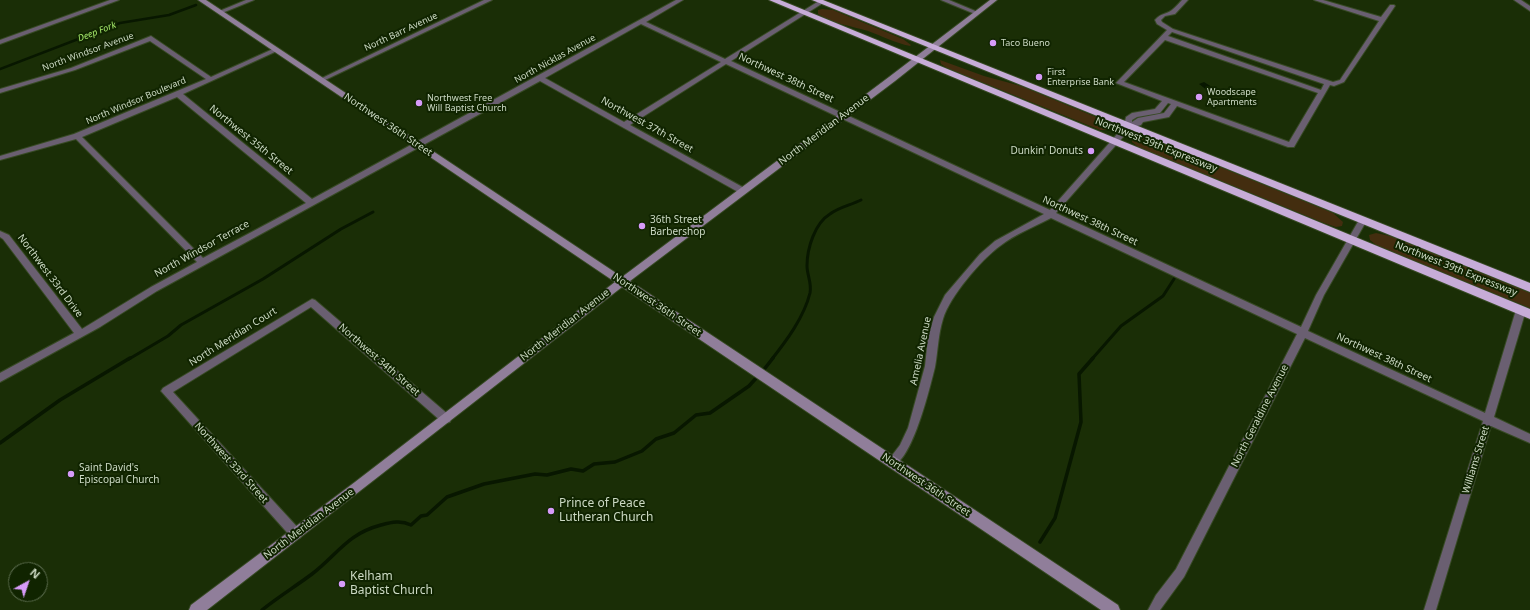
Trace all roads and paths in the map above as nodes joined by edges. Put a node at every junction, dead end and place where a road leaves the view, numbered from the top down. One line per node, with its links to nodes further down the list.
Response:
1 (116, 0): 22 (street)
2 (201, 0): 15 (main road, Northwest 36th Street)
3 (251, 0): 15 (street)
4 (489, 0): 29 (street, North Barr Avenue)
5 (680, 0): 19 (street, North Nicklas Avenue)
6 (773, 0): 17 (highway, Northwest 39th Expressway)
7 (944, 0): 16 (street)
8 (994, 0): 16 (main road, North Meridian Avenue)
9 (1185, 0): 20 (street)
10 (1317, 0): 18 (street)
11 (1517, 0): 14 (street)
12 (818, 1): 17 (street); 23 (highway, Northwest 39th Expressway)
13 (1392, 6): 18 (street)
14 (1530, 9)
15 (220, 12): 24 (main road, Northwest 36th Street)
16 (978, 12): 23 (main road, North Meridian Avenue)
17 (804, 13): 25 (highway, Northwest 39th Expressway); 26 (street)
18 (1383, 20): 30 (street)
19 (641, 22): 26 (street, Northwest 38th Street); 27 (street, North Nicklas Avenue)
20 (1171, 30): 21 (street); 30 (street)
21 (1164, 37): 32 (street); 34 (street)
22 (0, 42)
23 (933, 47): 25 (main road, North Meridian Avenue); 38 (highway, Northwest 39th Expressway)
24 (275, 50): 28 (street, North Windsor Boulevard); 29 (main road, Northwest 36th Street)
25 (917, 59): 36 (main road, North Meridian Avenue); 40 (highway, Northwest 39th Expressway)
26 (726, 62): 36 (street, Northwest 38th Street); 37 (street)
27 (540, 78): 37 (street, Northwest 37th Street); 41 (street, North Nicklas Avenue)
28 (210, 79): 31 (street, North Windsor Avenue); 33 (street, North Windsor Boulevard)
29 (321, 80): 41 (main road, Northwest 36th Street)
30 (1328, 83): 32 (street)
31 (0, 91)
32 (1322, 92): 35 (street)
33 (178, 94): 39 (street, North Windsor Boulevard); 44 (street, Northwest 35th Street)
34 (1167, 100): 35 (street); 38 (street, Amelia Avenue)
35 (1176, 103): 38 (street, Amelia Avenue)
36 (842, 116): 43 (main road, North Meridian Avenue); 45 (street, Northwest 38th Street)
37 (626, 124): 43 (street, Northwest 37th Street)
38 (1128, 126): 40 (street, Amelia Avenue); 46 (highway, Northwest 39th Expressway)
39 (77, 136): 42 (street, North Windsor Boulevard); 49 (street)
40 (1115, 142): 45 (street, Amelia Avenue); 48 (highway, Northwest 39th Expressway)
41 (417, 144): 44 (street, North Windsor Terrace); 50 (main road, Northwest 36th Street)
42 (0, 158)
43 (743, 191): 50 (main road, North Meridian Avenue)
44 (310, 202): 49 (street, North Windsor Terrace)
45 (1051, 214): 54 (street, Northwest 38th Street); 61 (street, Amelia Avenue)
46 (1363, 220): 48 (street, North Geraldine Avenue); 51 (highway, Northwest 39th Expressway)
47 (0, 234): 55 (street, Northwest 33rd Drive)
48 (1352, 240): 53 (highway, Northwest 39th Expressway); 54 (street, North Geraldine Avenue)
49 (202, 262): 55 (street, North Windsor Terrace)
50 (622, 282): 58 (main road, North Meridian Avenue); 61 (main road, Northwest 36th Street)
51 (1530, 288)
52 (312, 302): 57 (street, North Meridian Court); 58 (street, Northwest 34th Street)
53 (1525, 312): 59 (street, Williams Street)
54 (1303, 332): 59 (street, Northwest 38th Street); 65 (street, North Geraldine Avenue)
55 (80, 334): 56 (street, North Windsor Terrace)
56 (0, 378)
57 (166, 391): 62 (street, Northwest 33rd Street)
58 (446, 419): 62 (main road, North Meridian Avenue)
59 (1488, 420): 60 (street, Northwest 38th Street); 66 (street, Williams Street)
60 (1530, 439)
61 (892, 462): 64 (main road, Northwest 36th Street)
62 (296, 534): 63 (main road, North Meridian Avenue)
63 (196, 610)
64 (1112, 610)
65 (1154, 610)
66 (1430, 610)

